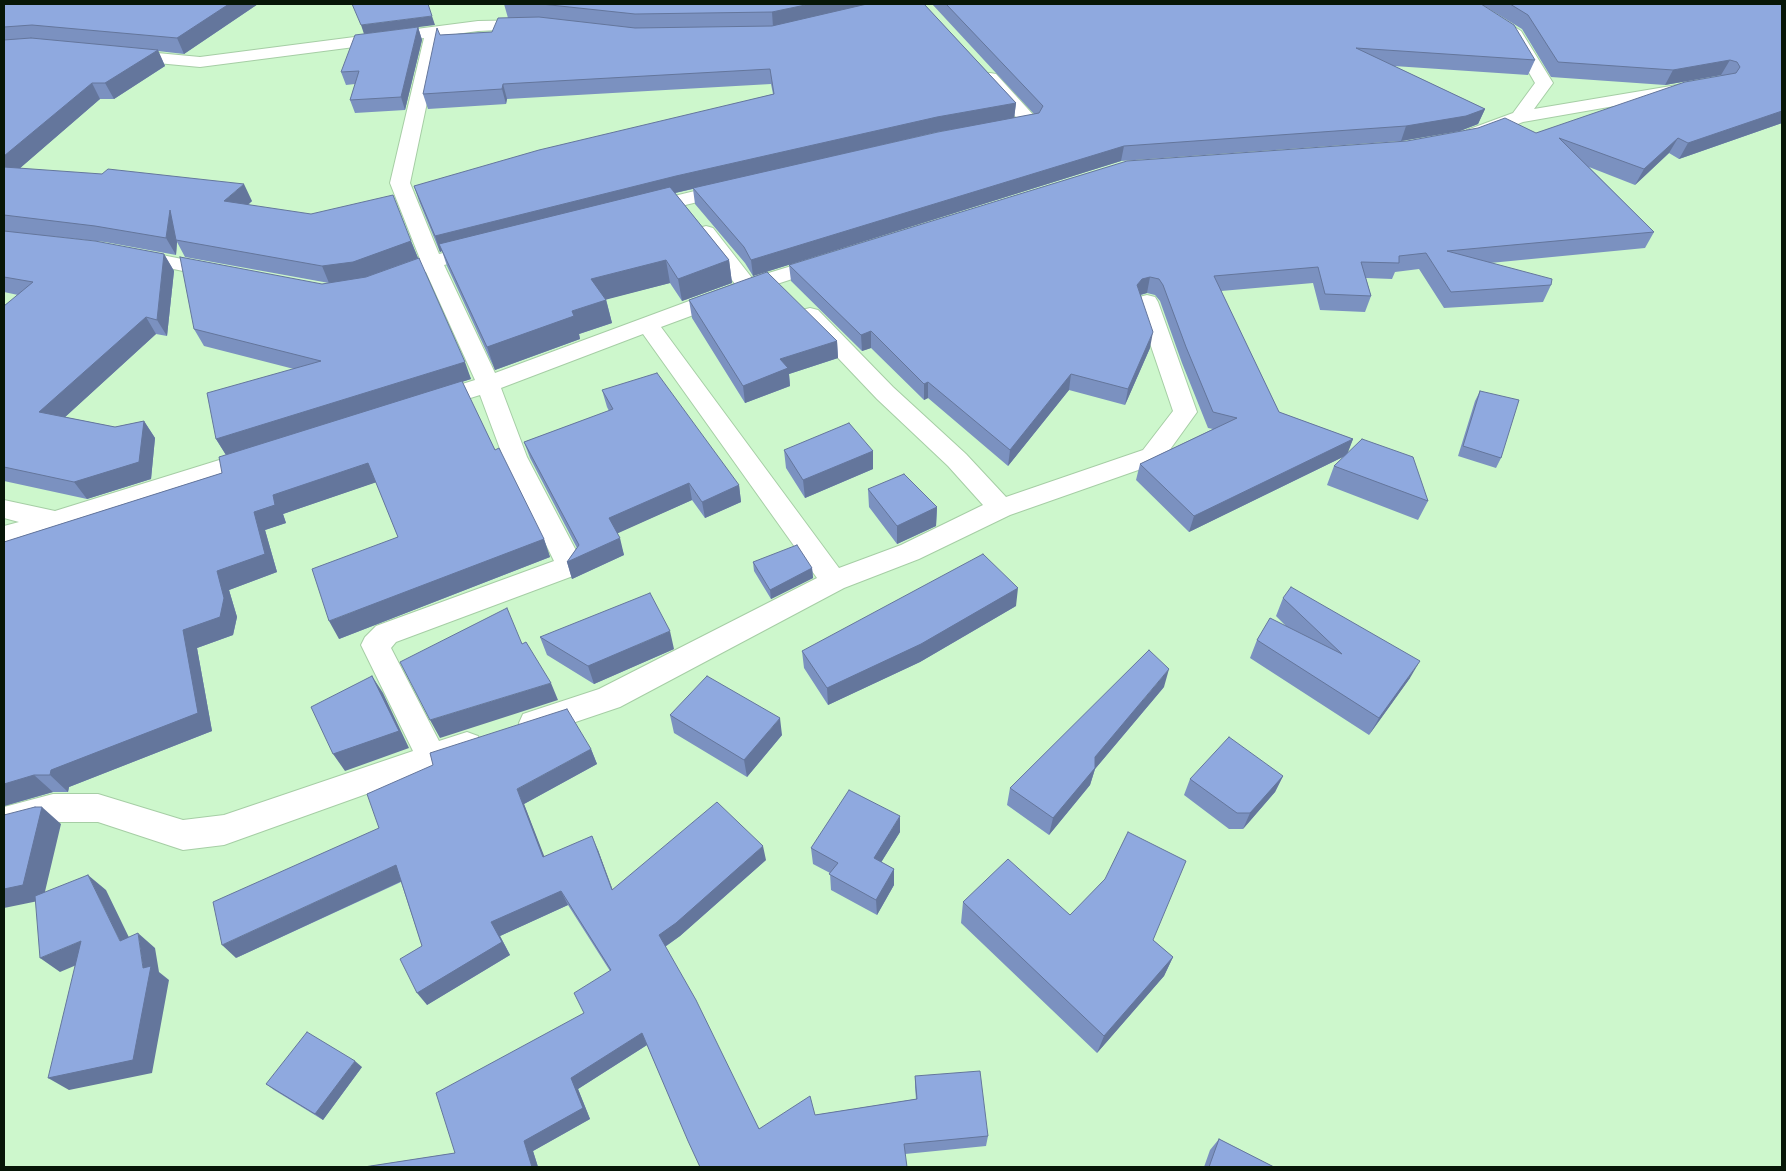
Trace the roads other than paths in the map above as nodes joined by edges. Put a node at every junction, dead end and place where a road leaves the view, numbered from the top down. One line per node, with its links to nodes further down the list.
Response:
1 (1467, 4): 7 (street)
2 (552, 26): 3 (street)
3 (434, 32): 4 (street); 16 (street)
4 (108, 54)
5 (979, 67): 8 (street)
6 (1702, 85): 7 (street)
7 (1519, 117): 9 (street)
8 (1012, 127)
9 (1455, 139)
10 (746, 184): 11 (street)
11 (679, 200): 12 (street); 20 (street)
12 (622, 214)
13 (499, 246): 16 (street)
14 (114, 252): 17 (street)
15 (845, 256): 18 (street)
16 (432, 262): 19 (street); 23 (street)
17 (237, 276)
18 (772, 278): 20 (street); 26 (street)
19 (372, 284)
20 (747, 287): 22 (street)
21 (1147, 302): 26 (street)
22 (647, 324): 23 (street); 30 (street)
23 (488, 384): 24 (street); 31 (street)
24 (408, 410)
25 (275, 451): 28 (street)
26 (1001, 508): 30 (street)
27 (4, 509): 28 (street)
28 (56, 520): 29 (street)
29 (4, 536)
30 (834, 581): 31 (street)
31 (431, 756): 32 (street)
32 (4, 821)

